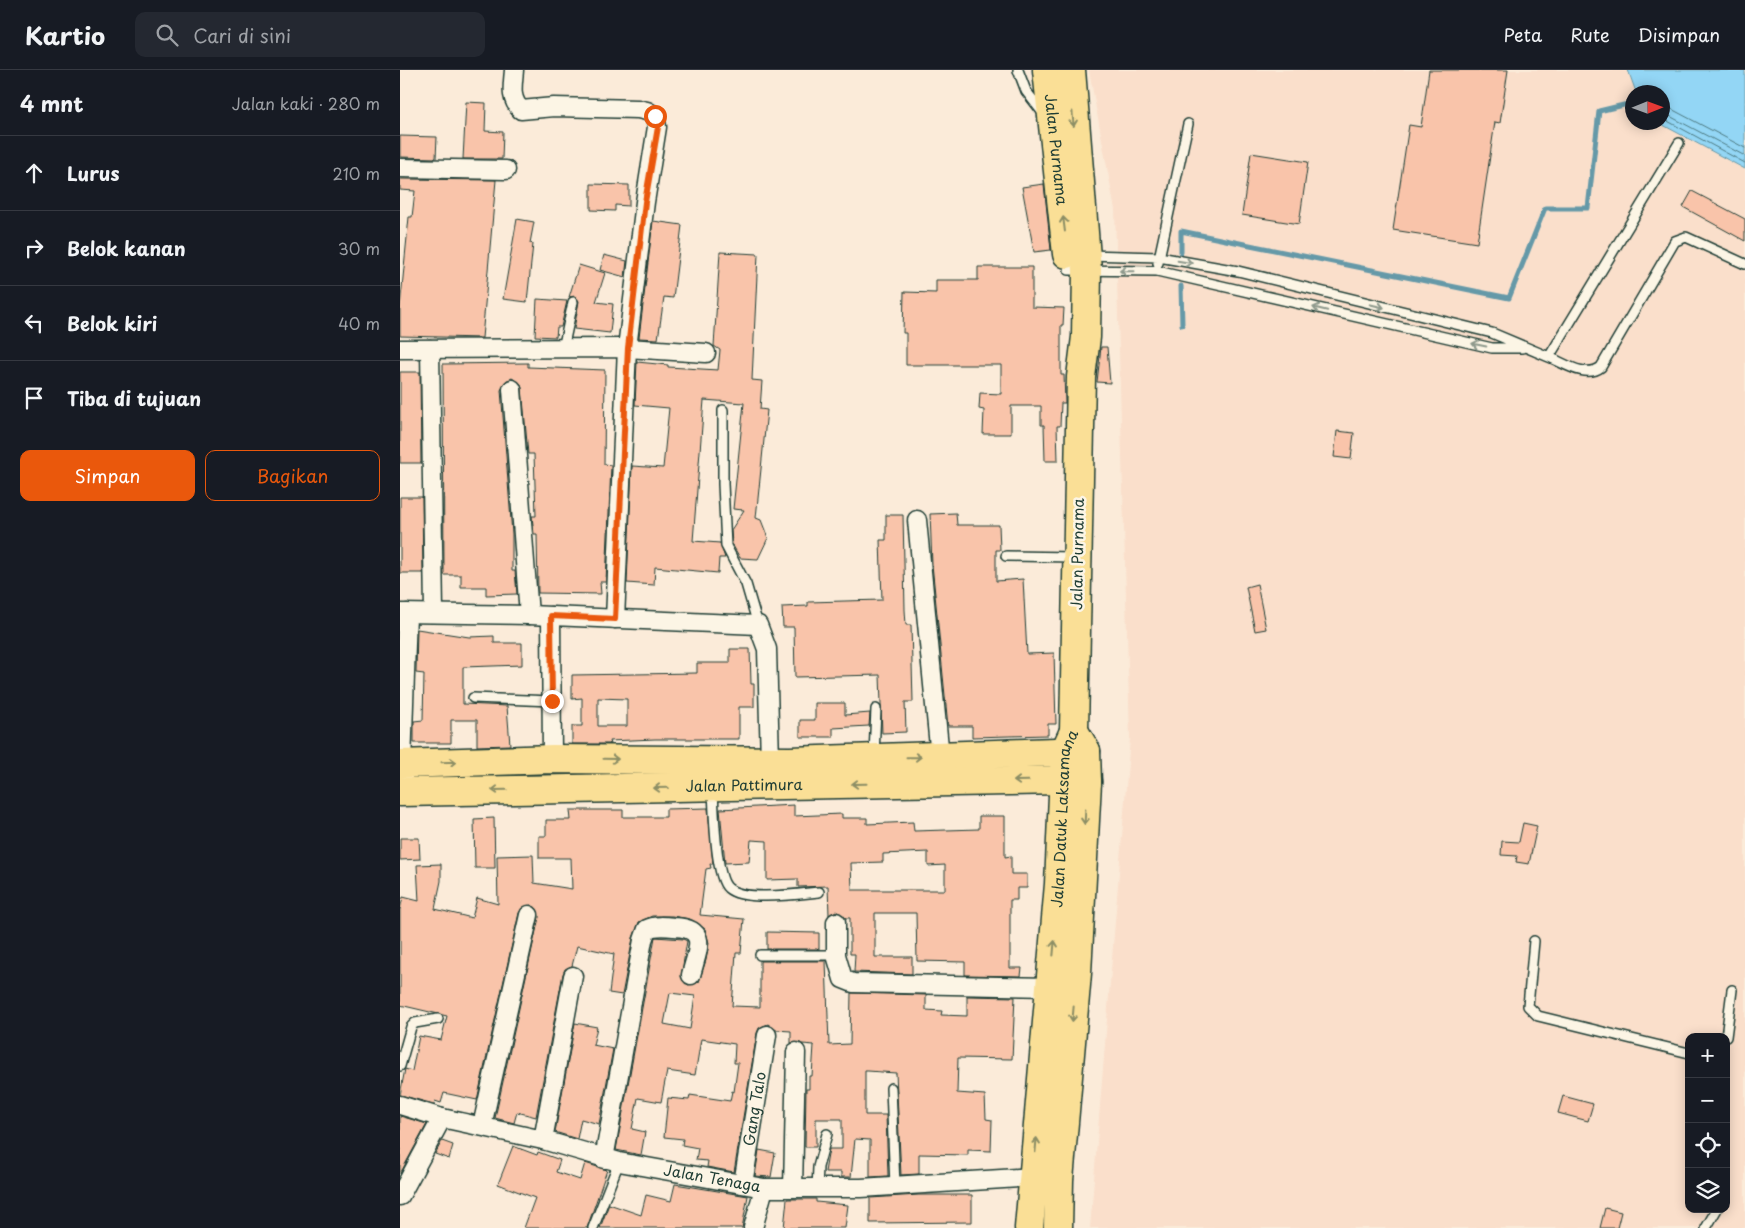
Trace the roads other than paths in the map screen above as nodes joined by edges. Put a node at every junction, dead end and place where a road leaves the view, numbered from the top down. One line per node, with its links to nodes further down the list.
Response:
1 (514, 70): 21 (street)
2 (1018, 70): 5 (lane)
3 (1047, 70): 5 (main road, Jalan Purnama)
4 (1070, 70): 11 (main road, Jalan Purnama, one-way to 11)
5 (1052, 123): 11 (main road, Jalan Purnama, one-way to 5)
6 (1188, 124): 10 (lane)
7 (1679, 143): 25 (lane)
8 (400, 168): 9 (street)
9 (506, 170)
10 (1159, 257): 11 (lane); 13 (lane); 14 (lane, one-way to 14)
11 (1077, 262): 13 (lane, one-way to 11); 30 (main road, Jalan Purnama)
12 (1745, 264): 25 (lane)
13 (1157, 271): 15 (lane)
14 (1260, 276): 15 (lane); 17 (lane, one-way to 17)
15 (1256, 293): 18 (lane, one-way to 15)
16 (573, 302): 20 (lane)
17 (1406, 313): 18 (lane); 19 (lane)
18 (1401, 329): 19 (lane, one-way to 18)
19 (1527, 347): 25 (lane)
20 (563, 348): 21 (street); 23 (street)
21 (628, 348): 24 (street); 35 (street)
22 (400, 349): 23 (street)
23 (430, 349): 31 (street)
24 (706, 354)
25 (1549, 357)
26 (512, 389): 33 (street)
27 (723, 410): 36 (lane)
28 (917, 520): 41 (street)
29 (1006, 556): 30 (lane)
30 (1079, 558): 40 (main road, Jalan Purnama)
31 (434, 612): 32 (street); 33 (street)
32 (404, 613): 45 (street)
33 (529, 615): 34 (street)
34 (551, 616): 35 (street); 38 (street)
35 (615, 619): 36 (street)
36 (758, 624): 44 (street)
37 (473, 698): 38 (lane)
38 (552, 701): 43 (street)
39 (876, 709): 42 (lane)
40 (1075, 744): 41 (main road, Jalan Pattimura); 46 (main road, Jalan Datuk Laksamana)
41 (940, 757): 42 (main road, Jalan Pattimura, one-way to 41)
42 (874, 758): 44 (main road, Jalan Pattimura)
43 (552, 759): 44 (main road, Jalan Pattimura, one-way to 44); 45 (main road, Jalan Pattimura, one-way to 43)
44 (770, 761)
45 (401, 764): 48 (street)
46 (1075, 781): 47 (main road, Jalan Pattimura, one-way to 47); 57 (main road, Jalan Datuk Laksamana, one-way to 46); 83 (main road, Jalan Datuk Laksamana, one-way to 83)
47 (713, 787): 48 (main road, Jalan Pattimura, one-way to 48); 49 (lane)
48 (402, 792)
49 (819, 892)
50 (529, 915): 68 (street)
51 (836, 922): 54 (street)
52 (1534, 941): 63 (lane)
53 (760, 955): 54 (lane)
54 (836, 955): 57 (street)
55 (573, 976): 70 (street)
56 (691, 976): 71 (street)
57 (1050, 987): 72 (main road, Jalan Datuk Laksamana, one-way to 57)
58 (1732, 990): 60 (lane)
59 (438, 1019): 64 (lane)
60 (1727, 1033)
61 (767, 1035): 73 (street, Gang Talo)
62 (796, 1052): 76 (street)
63 (1685, 1052)
64 (400, 1066)
65 (890, 1088): 74 (lane)
66 (400, 1105): 67 (street, Jalan Tenaga)
67 (442, 1118): 68 (street, Jalan Tenaga); 78 (street)
68 (482, 1126): 70 (street, Jalan Tenaga)
69 (827, 1134): 77 (lane)
70 (543, 1140): 71 (street, Jalan Tenaga)
71 (612, 1160): 73 (street, Jalan Tenaga); 80 (lane)
72 (1034, 1177): 74 (street, Jalan Tenaga); 82 (main road, Jalan Datuk Laksamana)
73 (743, 1184): 75 (street, Jalan Tenaga)
74 (895, 1186): 77 (street, Jalan Tenaga)
75 (764, 1188): 76 (street, Jalan Tenaga); 81 (street)
76 (793, 1188): 77 (street, Jalan Tenaga)
77 (817, 1189)
78 (400, 1196)
79 (1715, 1213): 84 (lane)
80 (593, 1228)
81 (753, 1228)
82 (1029, 1228)
83 (1058, 1228)
84 (1706, 1228)

